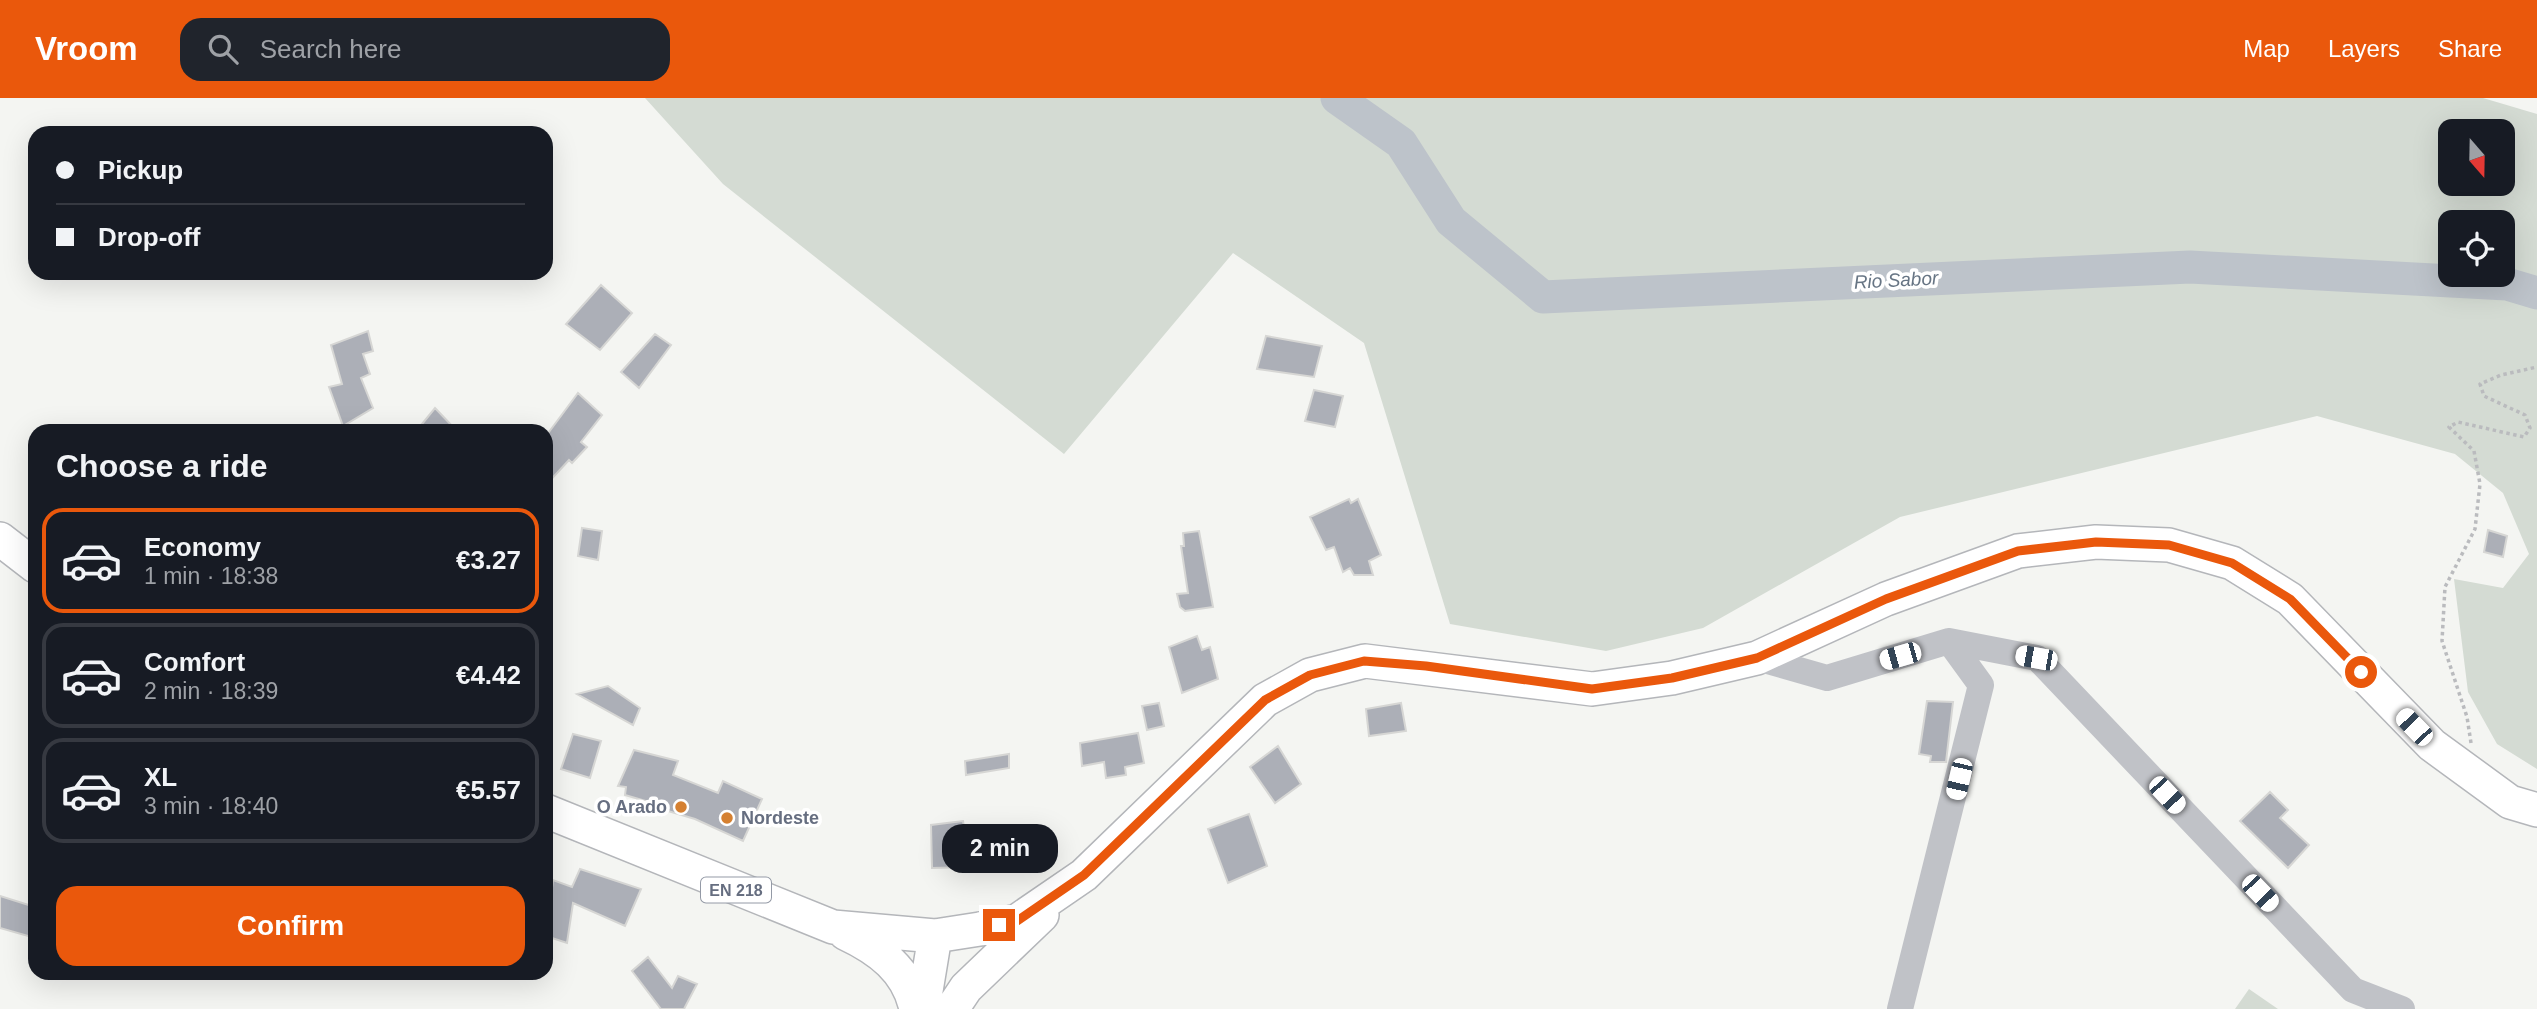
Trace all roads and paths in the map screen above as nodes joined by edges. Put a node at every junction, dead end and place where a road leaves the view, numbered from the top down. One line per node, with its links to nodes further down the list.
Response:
1 (2537, 367): 6 (path)
2 (0, 539): 3 (main road)
3 (28, 561)
4 (1949, 642): 5 (street); 14 (street); 15 (street)
5 (1757, 658): 6 (main road, EN 218); 9 (main road, EN 218)
6 (2475, 776): 7 (main road, EN 218)
7 (2537, 810)
8 (553, 814): 10 (main road, EN 218)
9 (1084, 875): 11 (main road, EN 218); 12 (main road)
10 (833, 927): 11 (main road, EN 218); 13 (main road)
11 (935, 936): 12 (main road)
12 (943, 1008)
13 (916, 1009)
14 (1899, 1009)
15 (2402, 1009)

